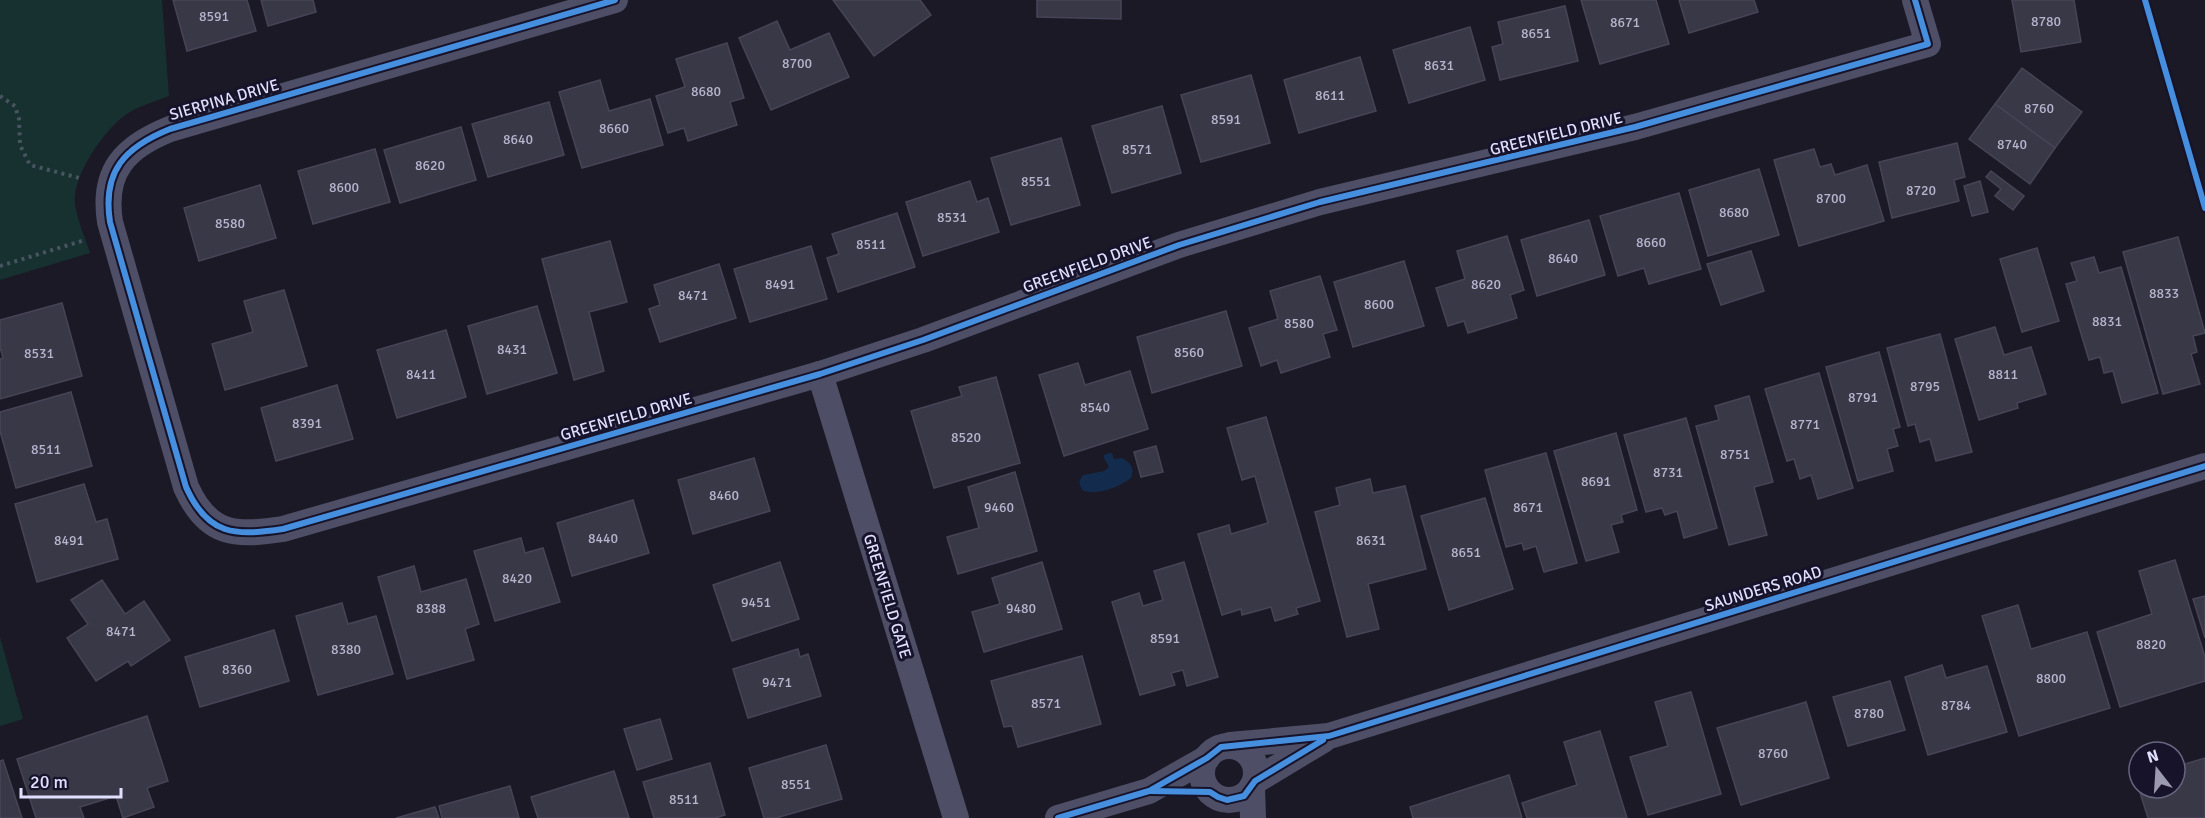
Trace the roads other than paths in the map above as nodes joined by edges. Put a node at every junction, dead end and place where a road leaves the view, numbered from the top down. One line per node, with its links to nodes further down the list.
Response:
1 (615, 0): 5 (street, SIERPINA DRIVE)
2 (1915, 0): 3 (street, GREENFIELD DRIVE)
3 (820, 374): 5 (street, GREENFIELD DRIVE); 12 (street, GREENFIELD GATE)
4 (2205, 466): 6 (street, SAUNDERS ROAD)
5 (217, 526)
6 (1329, 736): 7 (street, SAUNDERS ROAD); 9 (street, SAUNDERS ROAD)
7 (1230, 746): 8 (street); 9 (street)
8 (1207, 758): 10 (street); 11 (street)
9 (1254, 784): 11 (street); 14 (street)
10 (1149, 791): 11 (street); 13 (street)
11 (1219, 802)
12 (956, 818)
13 (1058, 818)
14 (1253, 818)

